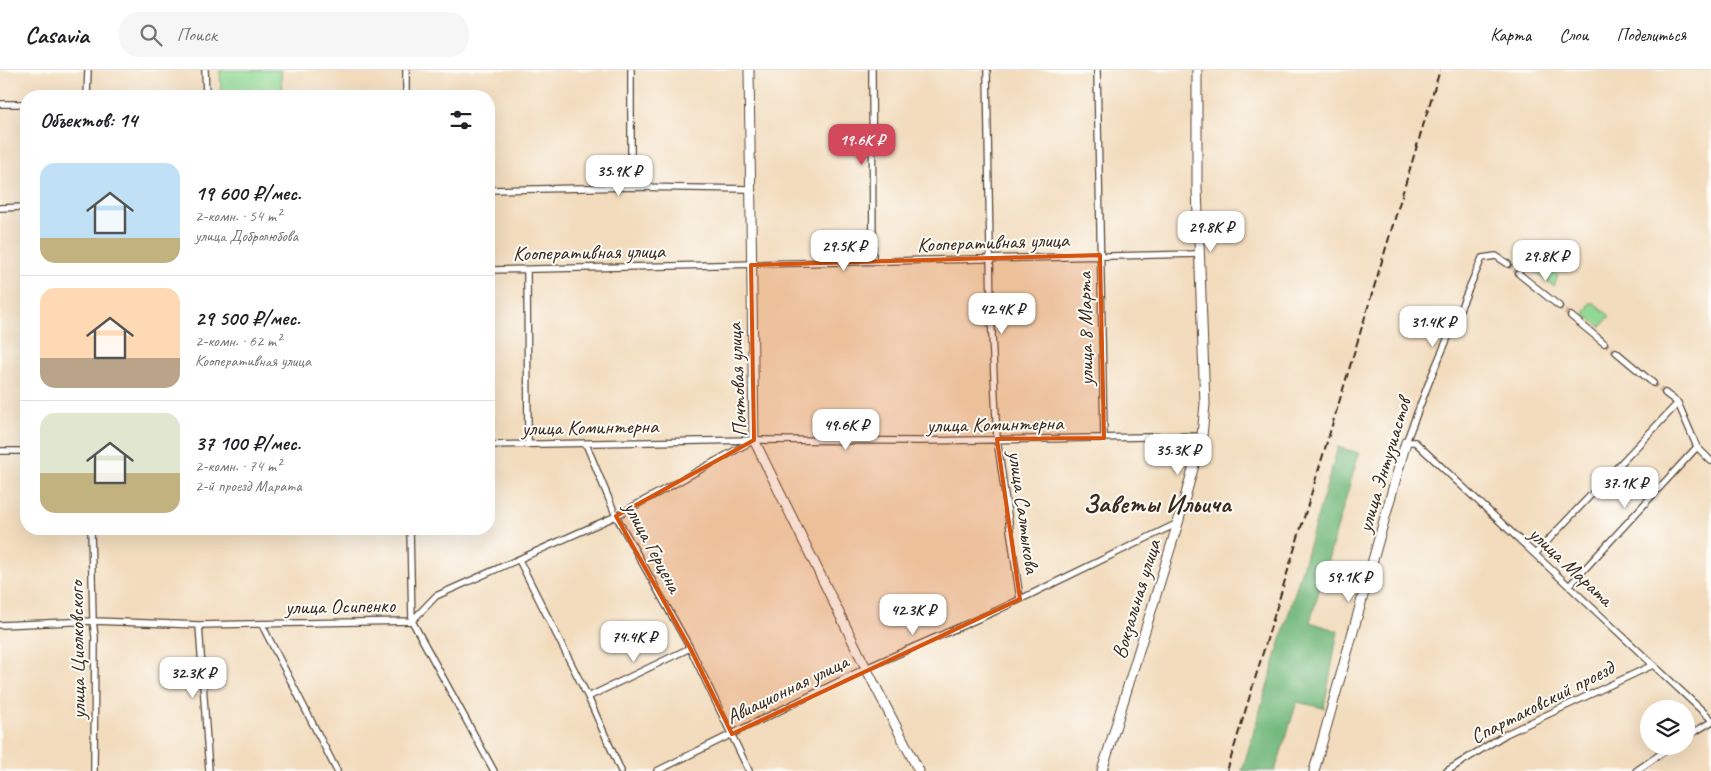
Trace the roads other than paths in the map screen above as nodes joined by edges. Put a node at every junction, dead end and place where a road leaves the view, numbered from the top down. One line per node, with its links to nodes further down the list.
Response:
1 (88, 70): 10 (street)
2 (204, 70): 11 (street)
3 (406, 70): 12 (street)
4 (631, 70): 15 (street)
5 (749, 70): 16 (street, Почтовая улица)
6 (872, 70): 23 (street)
7 (987, 70): 22 (street, улица Салтыкова)
8 (1097, 70): 21 (street, улица 8 Марта)
9 (1197, 70): 20 (street, Вокзальная улица)
10 (87, 90)
11 (206, 90)
12 (406, 90)
13 (0, 104): 14 (street)
14 (20, 104)
15 (631, 187): 16 (street); 17 (street)
16 (750, 189): 25 (street, Почтовая улица)
17 (495, 190)
18 (20, 207): 19 (street)
19 (0, 208)
20 (1199, 254): 21 (street, Кооперативная улица); 36 (street, Вокзальная улица)
21 (1100, 255): 22 (street, Кооперативная улица); 37 (street, улица 8 Марта)
22 (990, 259): 23 (street, Кооперативная улица); 39 (street, улица Салтыкова)
23 (873, 261): 25 (street, Кооперативная улица)
24 (1508, 264): 40 (street, улица Энтузиастов)
25 (751, 265): 27 (street, Кооперативная улица); 38 (street, Почтовая улица)
26 (495, 270): 27 (street, Кооперативная улица)
27 (527, 270): 41 (street)
28 (1519, 274): 29 (street)
29 (1559, 306)
30 (1571, 316): 31 (street)
31 (1604, 343)
32 (1616, 352): 33 (street)
33 (1653, 383)
34 (1665, 393): 35 (street)
35 (1678, 403): 44 (street); 52 (street)
36 (1202, 436): 37 (street, улица Коминтерна); 49 (street, Вокзальная улица)
37 (1104, 438): 39 (street, улица Коминтерна)
38 (754, 440): 39 (street, улица Коминтерна); 42 (street, улица Коминтерна); 48 (street, улица Осипенко); 63 (street, Почтовая улица)
39 (997, 440): 55 (street, улица Салтыкова)
40 (1406, 442): 52 (street, улица Марата); 78 (street, улица Энтузиастов)
41 (528, 444): 42 (street, улица Коминтерна); 43 (street, улица Коминтерна)
42 (586, 444): 48 (street, улица Герцена)
43 (495, 445)
44 (1697, 447): 47 (street); 54 (street)
45 (0, 450): 46 (street)
46 (20, 450)
47 (1711, 461)
48 (616, 516): 53 (street, улица Осипенко); 61 (street, улица Герцена)
49 (1178, 523): 55 (street, Авиационная улица); 77 (street, Вокзальная улица)
50 (92, 535): 56 (street, улица Циолковского)
51 (410, 535): 57 (street)
52 (1535, 554): 54 (street, улица Марата)
53 (518, 560): 57 (street, улица Осипенко); 64 (street)
54 (1569, 586): 62 (street, улица Марата)
55 (1020, 599): 63 (street, Авиационная улица)
56 (93, 621): 58 (street, улица Осипенко); 59 (street, улица Осипенко); 69 (street, улица Циолковского)
57 (412, 621): 60 (street, улица Осипенко); 72 (street)
58 (0, 625)
59 (199, 625): 60 (street, улица Осипенко); 70 (street)
60 (262, 625): 71 (street)
61 (690, 648): 64 (street); 67 (street, улица Герцена)
62 (1653, 665): 65 (street, улица Марата); 79 (street, Спартаковский проезд)
63 (866, 668): 67 (street, Авиационная улица); 76 (street, Почтовая улица)
64 (588, 697): 73 (street)
65 (1711, 720): 66 (street)
66 (1695, 731)
67 (732, 734): 74 (street, Авиационная улица); 75 (street, улица Герцена)
68 (1659, 755): 80 (street)
69 (94, 771)
70 (209, 771)
71 (337, 771)
72 (494, 771)
73 (621, 771)
74 (657, 771)
75 (749, 771)
76 (919, 771)
77 (1102, 771)
78 (1314, 771)
79 (1447, 771)
80 (1636, 771)

